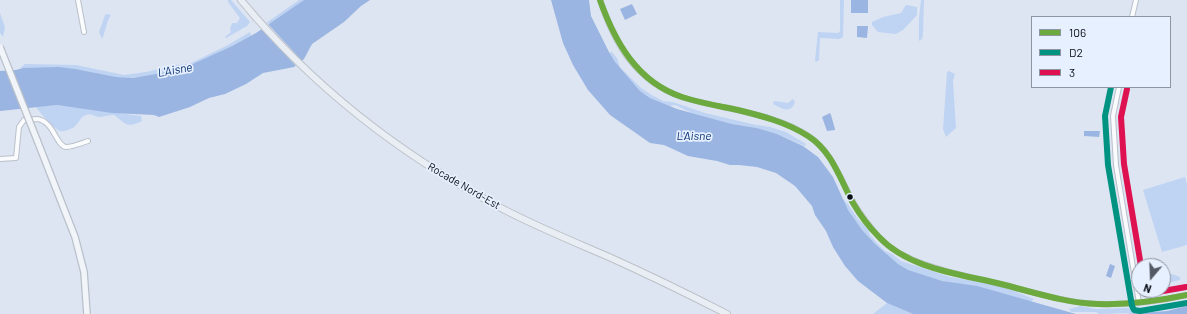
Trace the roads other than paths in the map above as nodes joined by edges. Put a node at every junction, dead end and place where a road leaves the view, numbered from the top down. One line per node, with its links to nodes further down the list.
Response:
1 (78, 0): 6 (street)
2 (241, 0): 14 (main road, Rocade Nord-Est)
3 (600, 0): 12 (street)
4 (1136, 0): 5 (street)
5 (1132, 16)
6 (84, 32)
7 (0, 47): 13 (main road, bridge)
8 (1119, 88): 12 (street)
9 (88, 141): 10 (street)
10 (0, 159)
11 (1187, 295): 12 (street)
12 (1139, 304)
13 (87, 314)
14 (727, 314)

